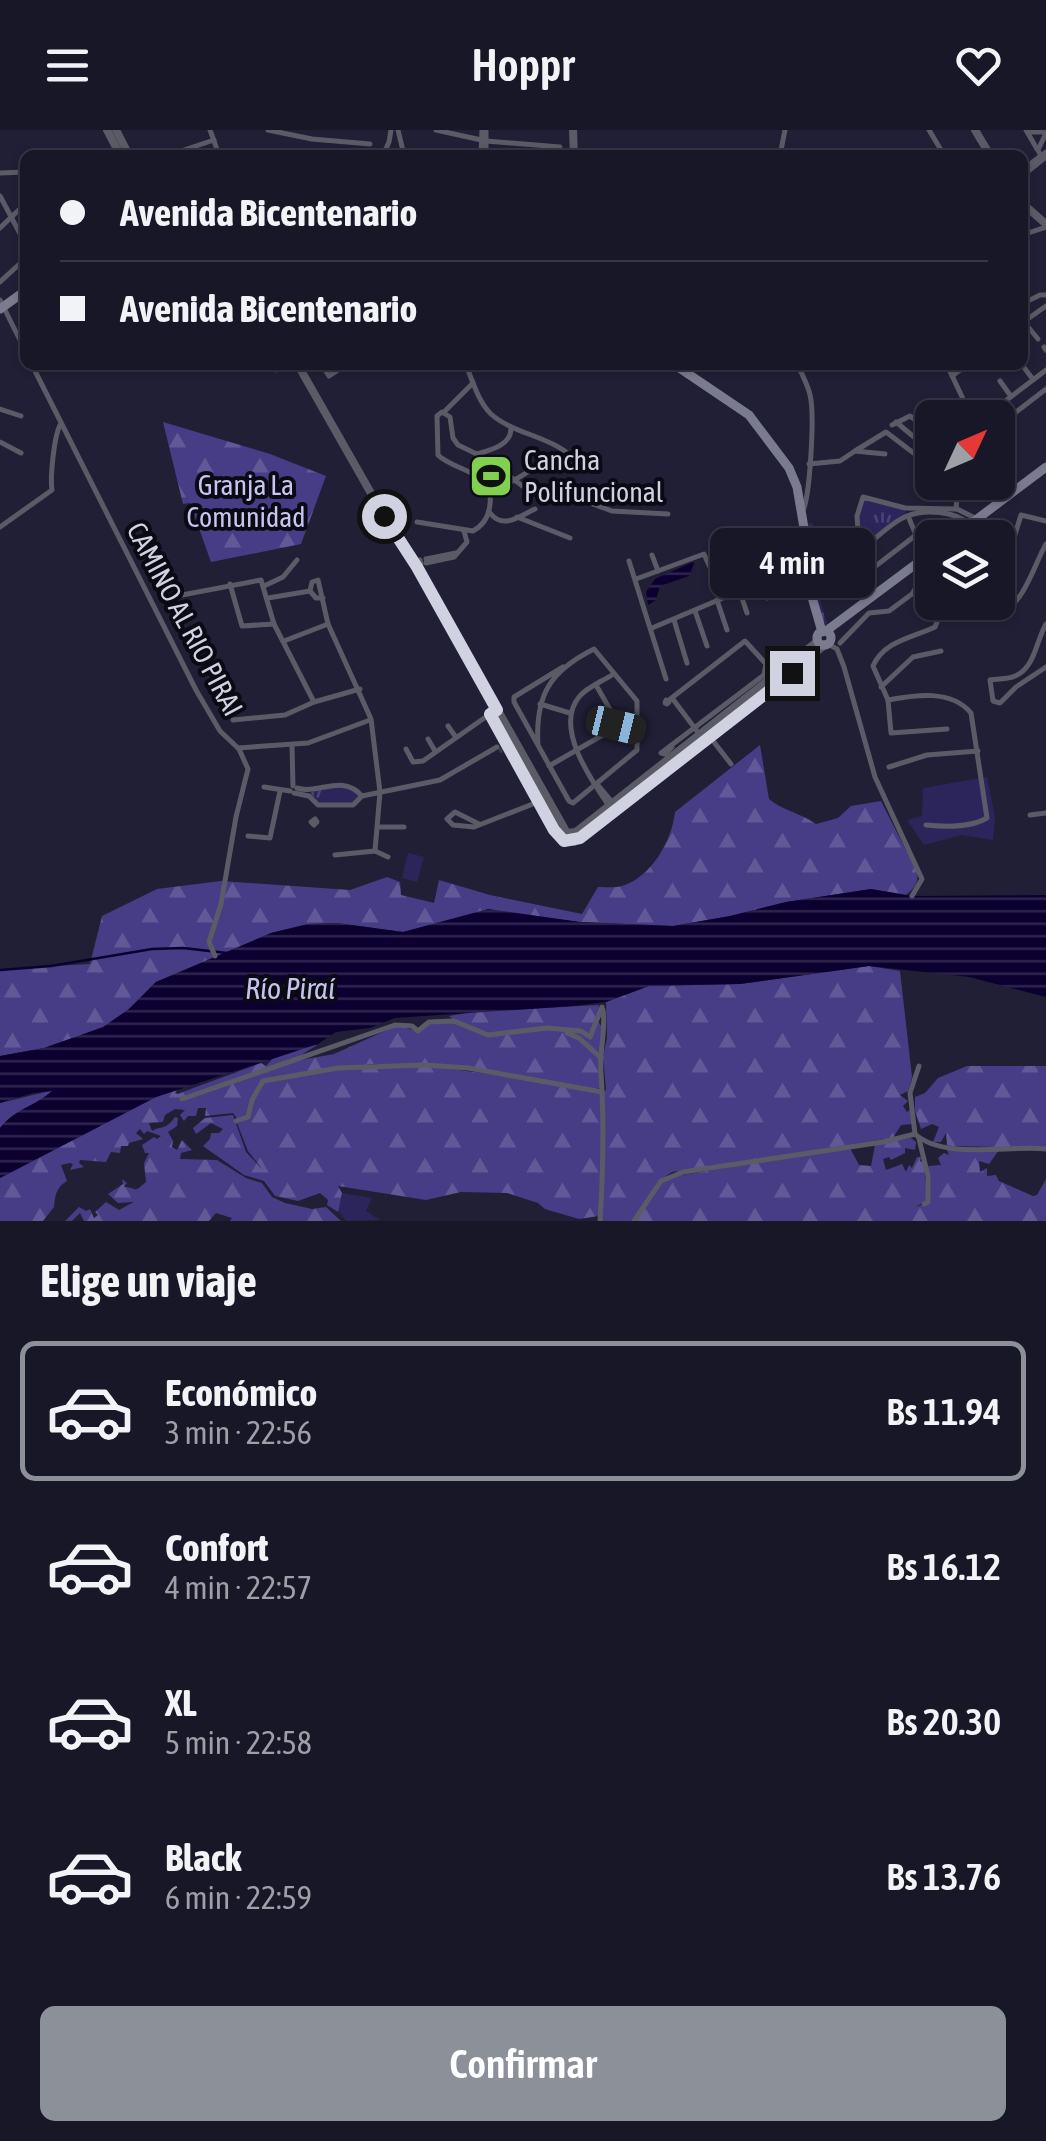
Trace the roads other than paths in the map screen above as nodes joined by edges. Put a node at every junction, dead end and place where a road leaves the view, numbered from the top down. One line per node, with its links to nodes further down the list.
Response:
1 (210, 130): 8 (street)
2 (268, 130): 7 (street)
3 (436, 130): 9 (street)
4 (484, 130): 9 (street)
5 (1027, 131): 6 (street); 15 (street)
6 (1046, 132): 15 (street)
7 (296, 133): 10 (street)
8 (214, 140): 12 (street); 13 (street)
9 (483, 141): 11 (street); 14 (street)
10 (370, 144)
11 (560, 147)
12 (203, 150)
13 (218, 150)
14 (483, 150)
15 (1043, 155)
16 (0, 196): 18 (street)
17 (20, 209): 18 (street)
18 (11, 217): 19 (street); 20 (street)
19 (0, 228)
20 (20, 234)
21 (20, 264): 22 (street)
22 (0, 282)
23 (1, 306): 26 (street)
24 (1028, 328): 25 (street)
25 (1038, 339)
26 (20, 341)
27 (34, 370): 49 (street, CAMINO AL RIO PIRAI)
28 (301, 370): 91 (street)
29 (468, 370): 39 (street)
30 (682, 370): 66 (main road)
31 (800, 370): 60 (street)
32 (949, 370): 36 (street)
33 (960, 370): 36 (street)
34 (1026, 370): 37 (street)
35 (1046, 370): 37 (street)
36 (952, 376): 42 (street)
37 (1033, 380): 41 (street)
38 (1000, 381): 41 (street)
39 (473, 383): 46 (street); 50 (street)
40 (1046, 390): 45 (street)
41 (1011, 396): 43 (street)
42 (963, 400)
43 (1006, 400)
44 (0, 409): 47 (street)
45 (1015, 413)
46 (447, 415): 56 (street); 67 (street)
47 (21, 416)
48 (915, 420): 51 (street)
49 (60, 424): 81 (street); 152 (street, CAMINO AL RIO PIRAI)
50 (509, 425): 53 (street); 61 (street)
51 (915, 438)
52 (0, 442): 55 (street)
53 (490, 450): 56 (street); 59 (street)
54 (855, 451): 57 (street); 58 (street); 60 (street)
55 (21, 454)
56 (477, 454): 59 (street)
57 (884, 454)
58 (915, 454)
59 (488, 461): 64 (street)
60 (809, 464): 65 (street)
61 (578, 465): 63 (street); 64 (street)
62 (1046, 469): 78 (main road)
63 (595, 471)
64 (513, 480): 67 (street); 74 (street)
65 (810, 486): 66 (street); 72 (street)
66 (797, 487): 72 (main road)
67 (490, 494): 71 (street)
68 (957, 500): 73 (street)
69 (906, 508): 73 (street); 75 (street); 85 (street)
70 (535, 509): 76 (street)
71 (489, 510): 76 (street); 82 (street)
72 (801, 512): 96 (main road)
73 (956, 512): 75 (street); 77 (street)
74 (668, 514)
75 (908, 516): 86 (street); 88 (street)
76 (518, 517): 84 (street)
77 (968, 520)
78 (977, 520)
79 (1046, 521): 83 (street)
80 (417, 522): 82 (street)
81 (0, 527)
82 (464, 531): 91 (street)
83 (1015, 534)
84 (570, 538)
85 (860, 540): 86 (street); 88 (street)
86 (872, 542): 88 (street)
87 (1046, 544): 109 (street)
88 (861, 550)
89 (652, 554): 93 (street)
90 (297, 560): 100 (street)
91 (421, 562): 138 (street)
92 (630, 562): 97 (street)
93 (658, 570): 97 (street); 104 (street)
94 (915, 572): 119 (main road)
95 (915, 572): 119 (main road)
96 (804, 578): 98 (street); 119 (main road)
97 (636, 580): 117 (street)
98 (762, 581): 103 (street); 104 (street); 108 (street)
99 (230, 584): 100 (street); 105 (street); 114 (street)
100 (264, 586): 106 (street)
101 (915, 589): 119 (street)
102 (310, 591): 106 (street); 107 (street); 107 (street)
103 (740, 591): 104 (street); 111 (street)
104 (721, 595): 110 (street); 118 (street)
105 (166, 598)
106 (268, 598): 114 (street)
107 (323, 598): 115 (street)
108 (767, 598)
109 (1015, 602)
110 (696, 611): 112 (street); 121 (street)
111 (747, 613)
112 (674, 620): 117 (street); 124 (street)
113 (937, 620): 128 (street)
114 (274, 624): 120 (street)
115 (328, 624): 120 (street); 133 (street)
116 (1046, 624): 123 (street)
117 (652, 628): 130 (street)
118 (727, 630)
119 (827, 639): 145 (street); 184 (street)
120 (284, 640): 135 (street)
121 (707, 646)
122 (941, 651): 129 (street)
123 (1032, 660): 126 (street); 126 (street)
124 (687, 663)
125 (563, 666): 127 (street); 136 (street); 148 (street)
126 (1044, 668)
127 (613, 674): 131 (street); 144 (street)
128 (877, 677): 129 (street); 132 (street)
129 (887, 678): 132 (street)
130 (666, 679)
131 (596, 685): 137 (street); 141 (street)
132 (881, 686): 134 (street)
133 (360, 689): 135 (street); 140 (street)
134 (888, 700): 143 (street); 157 (street)
135 (314, 702): 139 (street)
136 (540, 704): 137 (street); 148 (street)
137 (570, 713): 155 (street)
138 (495, 714): 146 (street); 149 (street); 151 (street)
139 (234, 720)
140 (368, 721): 150 (street); 165 (street)
141 (616, 725): 144 (street); 155 (street)
142 (448, 726): 146 (street)
143 (946, 729)
144 (638, 731): 161 (street)
145 (701, 731): 145 (street); 153 (street); 158 (street); 166 (street)
146 (455, 736): 151 (street)
147 (428, 739): 156 (street)
148 (538, 744): 159 (street)
149 (505, 745): 165 (street); 169 (street)
150 (292, 746): 152 (street); 163 (street)
151 (442, 746): 156 (street)
152 (238, 748): 185 (street, CAMINO AL RIO PIRAI)
153 (672, 748)
154 (406, 749): 156 (street)
155 (577, 750): 159 (street); 161 (street)
156 (435, 751)
157 (978, 751): 160 (street); 177 (street)
158 (731, 764)
159 (550, 766): 161 (street)
160 (889, 767)
161 (597, 784): 170 (street)
162 (264, 788): 164 (street)
163 (294, 790): 164 (street); 167 (street)
164 (280, 791): 180 (street)
165 (380, 792): 168 (street); 178 (street)
166 (633, 792): 170 (street); 174 (street)
167 (309, 794): 168 (street); 171 (street)
168 (362, 796): 171 (street)
169 (543, 800): 174 (street); 176 (street)
170 (611, 804): 174 (street)
171 (318, 805): 175 (street)
172 (1046, 814): 173 (street)
173 (1030, 815)
174 (599, 819)
175 (314, 820)
176 (479, 824): 176 (street)
177 (926, 825)
178 (378, 827): 179 (street); 181 (street)
179 (404, 827)
180 (248, 836)
181 (375, 851): 182 (street); 183 (street)
182 (335, 856)
183 (388, 857)
184 (912, 896)
185 (215, 956)
186 (564, 1032): 187 (street); 187 (street); 190 (street)
187 (601, 1058): 189 (street)
188 (919, 1066): 192 (street)
189 (602, 1092): 191 (street); 195 (street)
190 (182, 1099)
191 (236, 1121)
192 (917, 1136): 193 (street); 194 (street); 196 (street)
193 (1046, 1149)
194 (924, 1204)
195 (600, 1221)
196 (634, 1221)

